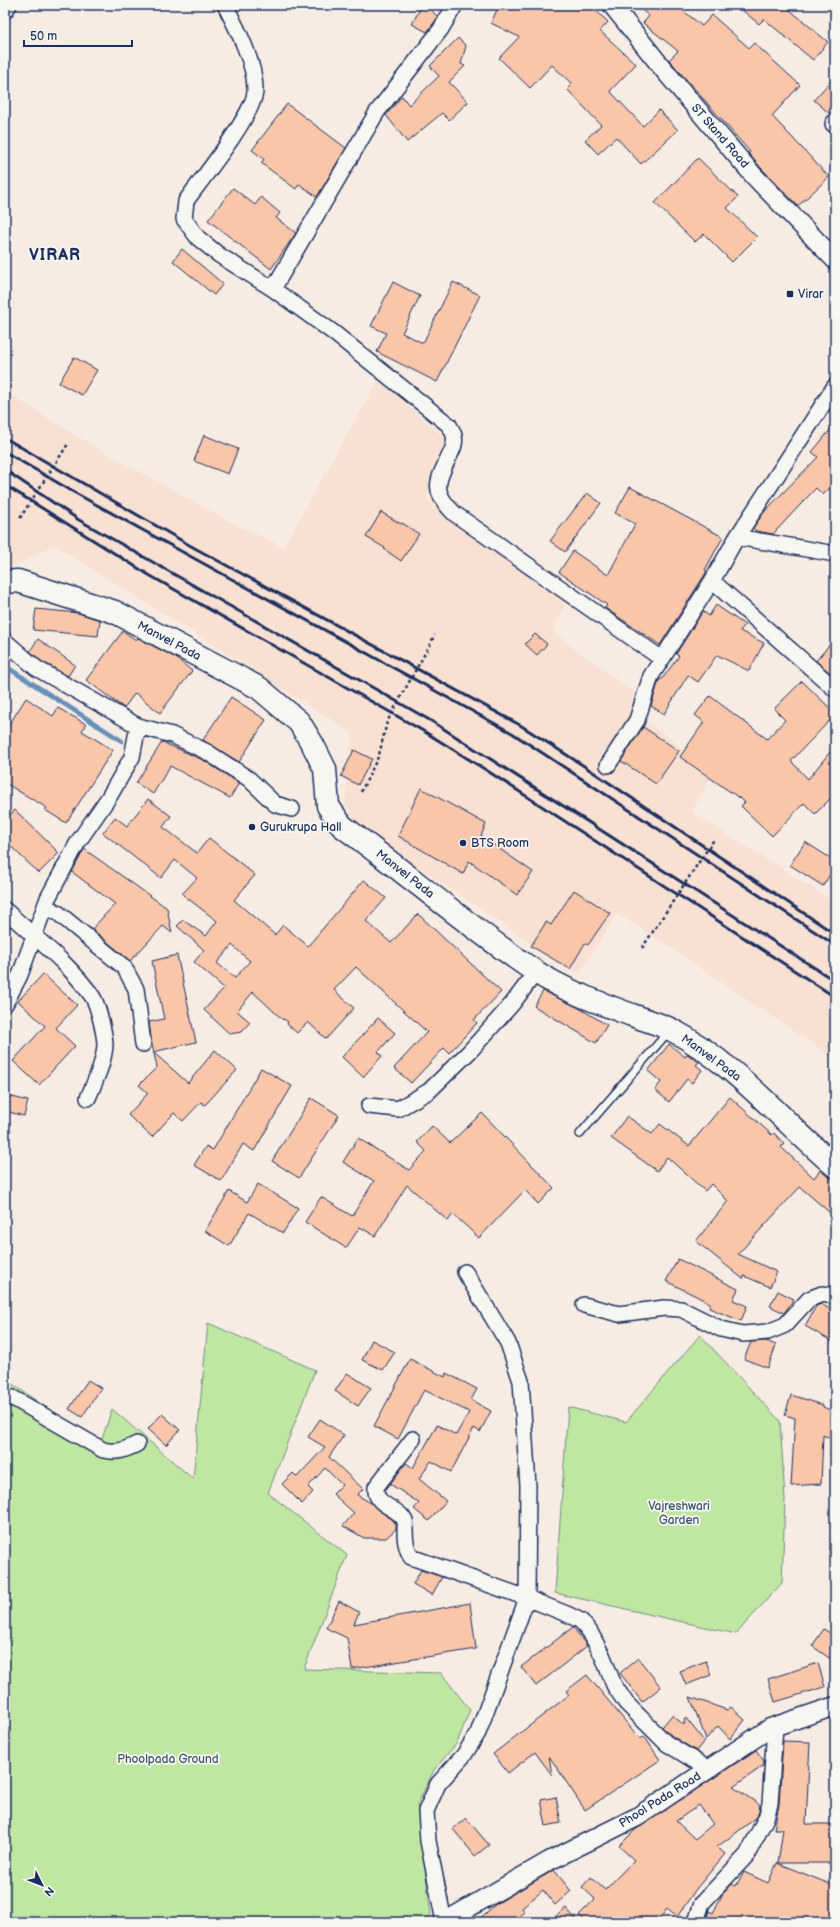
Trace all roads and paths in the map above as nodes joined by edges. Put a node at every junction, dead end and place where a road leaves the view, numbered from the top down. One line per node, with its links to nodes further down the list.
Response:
1 (9, 5): 5 (street)
2 (226, 5): 7 (street)
3 (455, 5): 7 (street)
4 (612, 5): 6 (street, ST Stand Road)
5 (5, 11)
6 (835, 260)
7 (273, 289): 17 (street)
8 (835, 386): 11 (street)
9 (68, 444): 10 (path, bridge)
10 (20, 518)
11 (737, 537): 12 (street); 13 (street)
12 (835, 554)
13 (712, 581): 17 (street); 18 (street)
14 (5, 582): 28 (main road, Manvel Pada)
15 (435, 635): 21 (path, bridge)
16 (5, 641): 19 (street)
17 (662, 659): 20 (street)
18 (835, 689)
19 (138, 726): 22 (street); 24 (street)
20 (608, 765)
21 (361, 792)
22 (292, 809)
23 (715, 838): 27 (path, bridge)
24 (45, 906): 26 (street); 31 (street)
25 (5, 910): 26 (street)
26 (33, 936): 29 (street); 32 (street)
27 (642, 948)
28 (536, 972): 30 (main road, Manvel Pada); 33 (street)
29 (5, 1004)
30 (671, 1030): 34 (lane); 35 (main road, Manvel Pada)
31 (143, 1044)
32 (88, 1098)
33 (369, 1106)
34 (580, 1134)
35 (835, 1166)
36 (465, 1272): 42 (street)
37 (835, 1296): 38 (street)
38 (584, 1305)
39 (5, 1399): 41 (street)
40 (413, 1439): 42 (street)
41 (137, 1444)
42 (521, 1596): 45 (street); 46 (street)
43 (835, 1706): 44 (street, Phool Pada Road)
44 (776, 1726): 45 (street, Phool Pada Road); 47 (street)
45 (708, 1769): 46 (street, Phool Pada Road)
46 (444, 1922)
47 (696, 1922)

